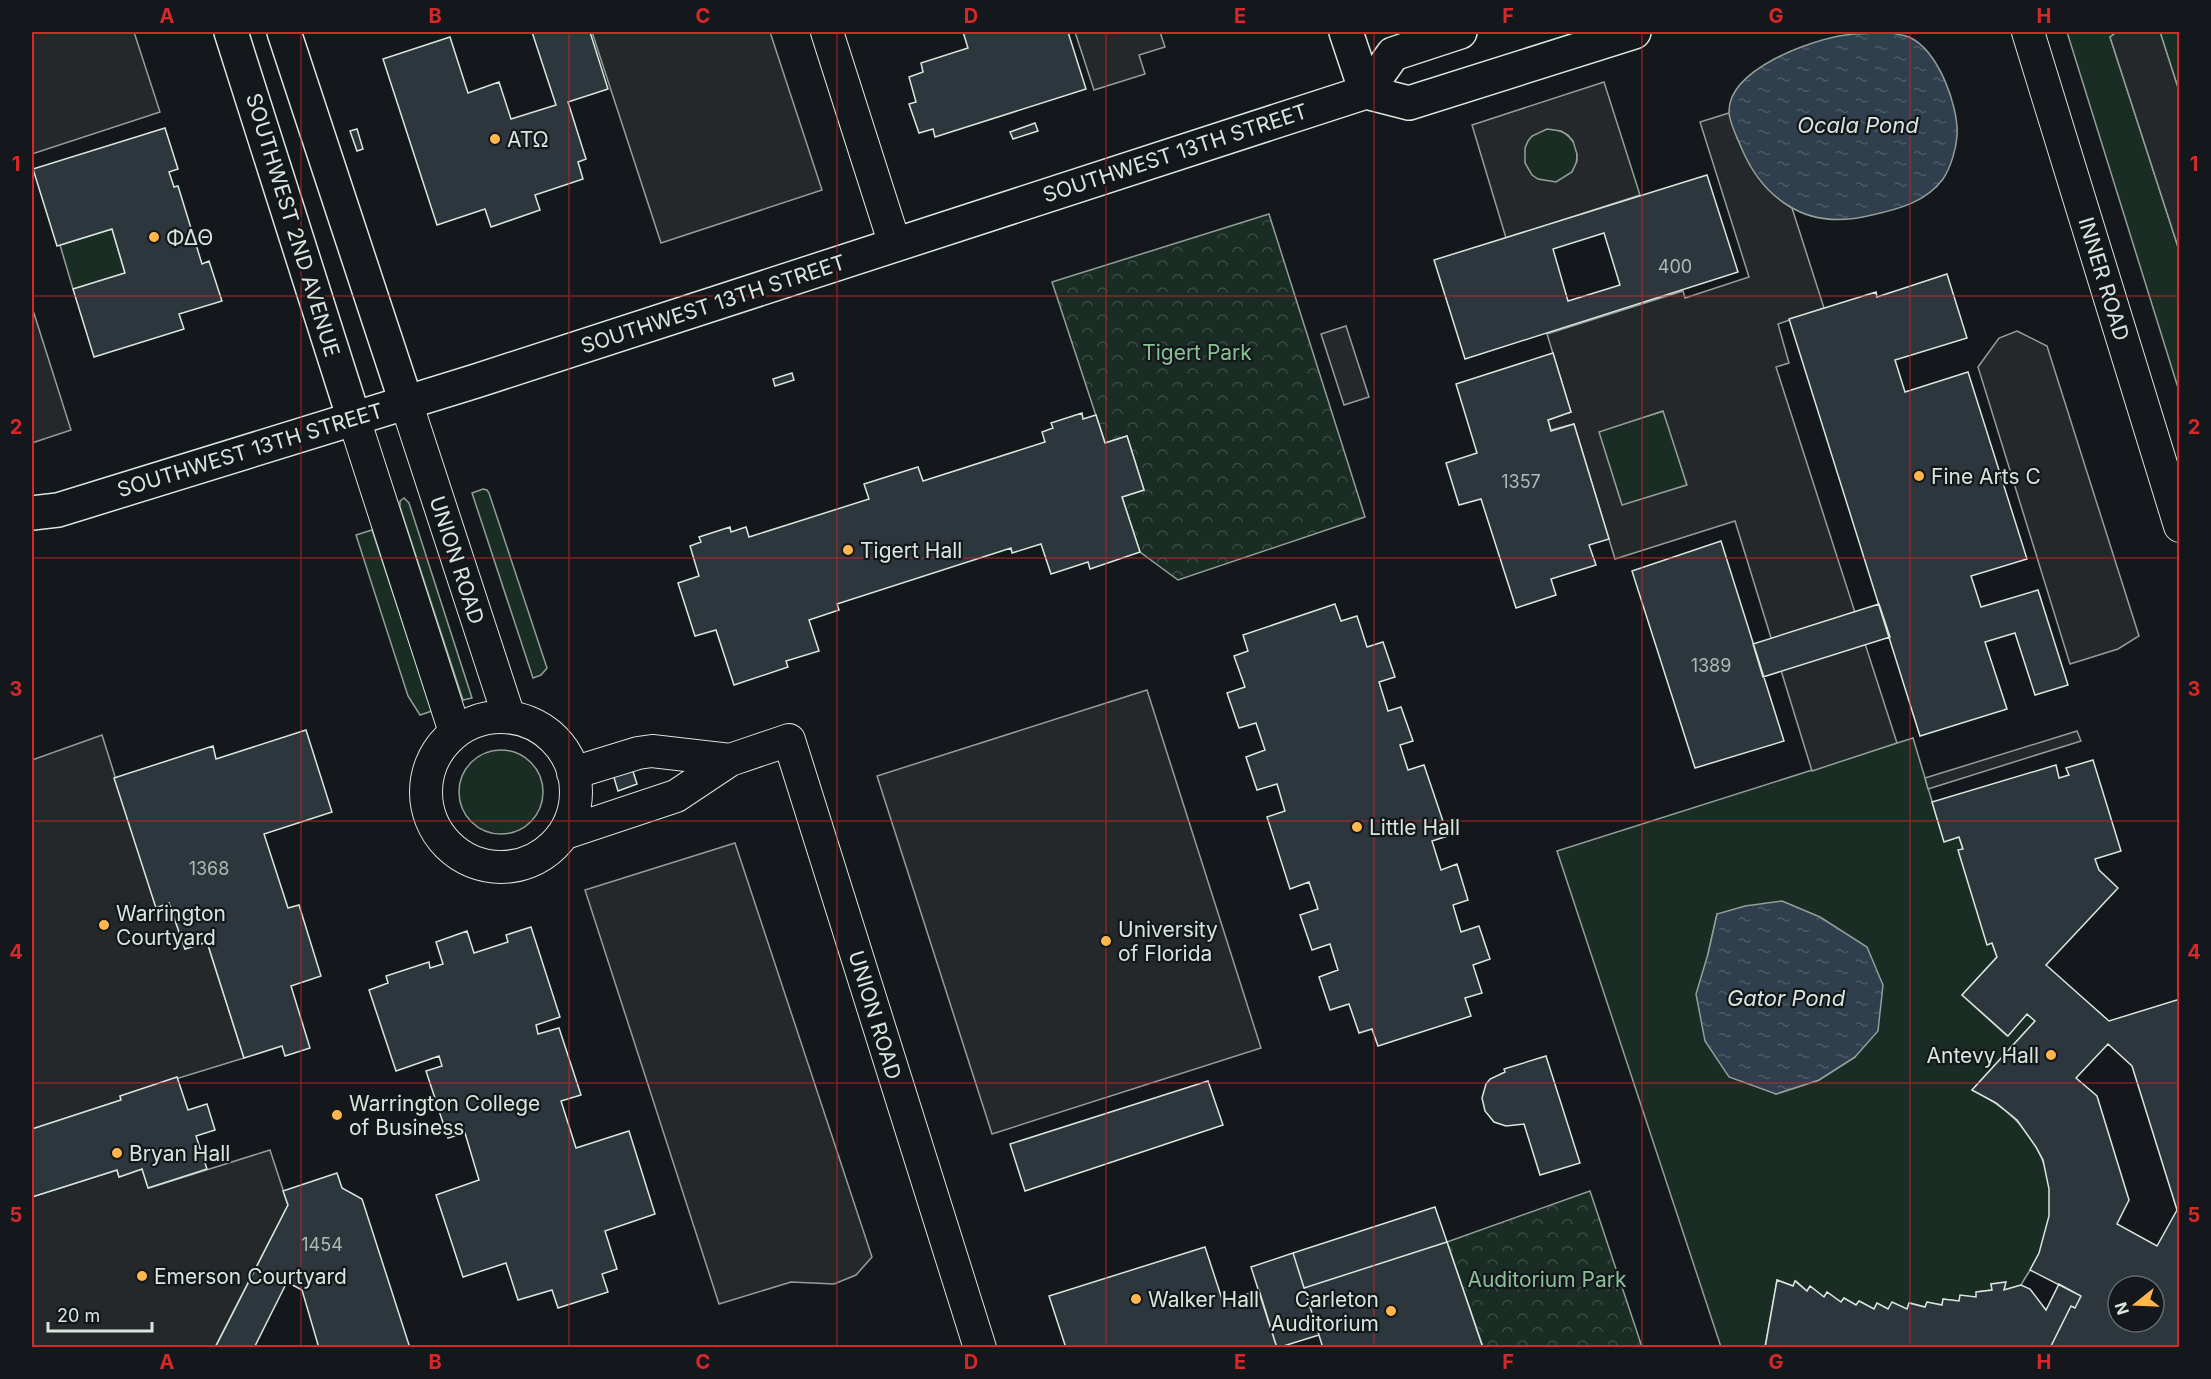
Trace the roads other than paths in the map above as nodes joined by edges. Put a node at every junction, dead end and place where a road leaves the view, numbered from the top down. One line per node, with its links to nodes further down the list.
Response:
1 (231, 32): 11 (main road, SOUTHWEST 2ND AVENUE)
2 (284, 32): 10 (main road)
3 (827, 32): 9 (street)
4 (1346, 32): 8 (main road)
5 (1461, 32): 8 (main road)
6 (1634, 32): 8 (main road)
7 (2028, 32): 13 (street, INNER ROAD)
8 (1366, 92): 9 (main road, SOUTHWEST 13TH STREET)
9 (895, 245): 10 (main road, SOUTHWEST 13TH STREET)
10 (406, 402): 11 (main road, SOUTHWEST 13TH STREET); 15 (street, UNION ROAD)
11 (354, 419): 12 (main road, SOUTHWEST 13TH STREET); 16 (street)
12 (45, 511): 14 (main road, SOUTHWEST 13TH STREET)
13 (2180, 526)
14 (32, 531)
15 (509, 717): 16 (street, UNION ROAD); 18 (street, UNION ROAD)
16 (455, 732): 19 (street, UNION ROAD)
17 (730, 760): 18 (street, UNION ROAD); 19 (street, UNION ROAD); 20 (street, UNION ROAD)
18 (573, 774): 19 (street, UNION ROAD)
19 (565, 833)
20 (980, 1347)

